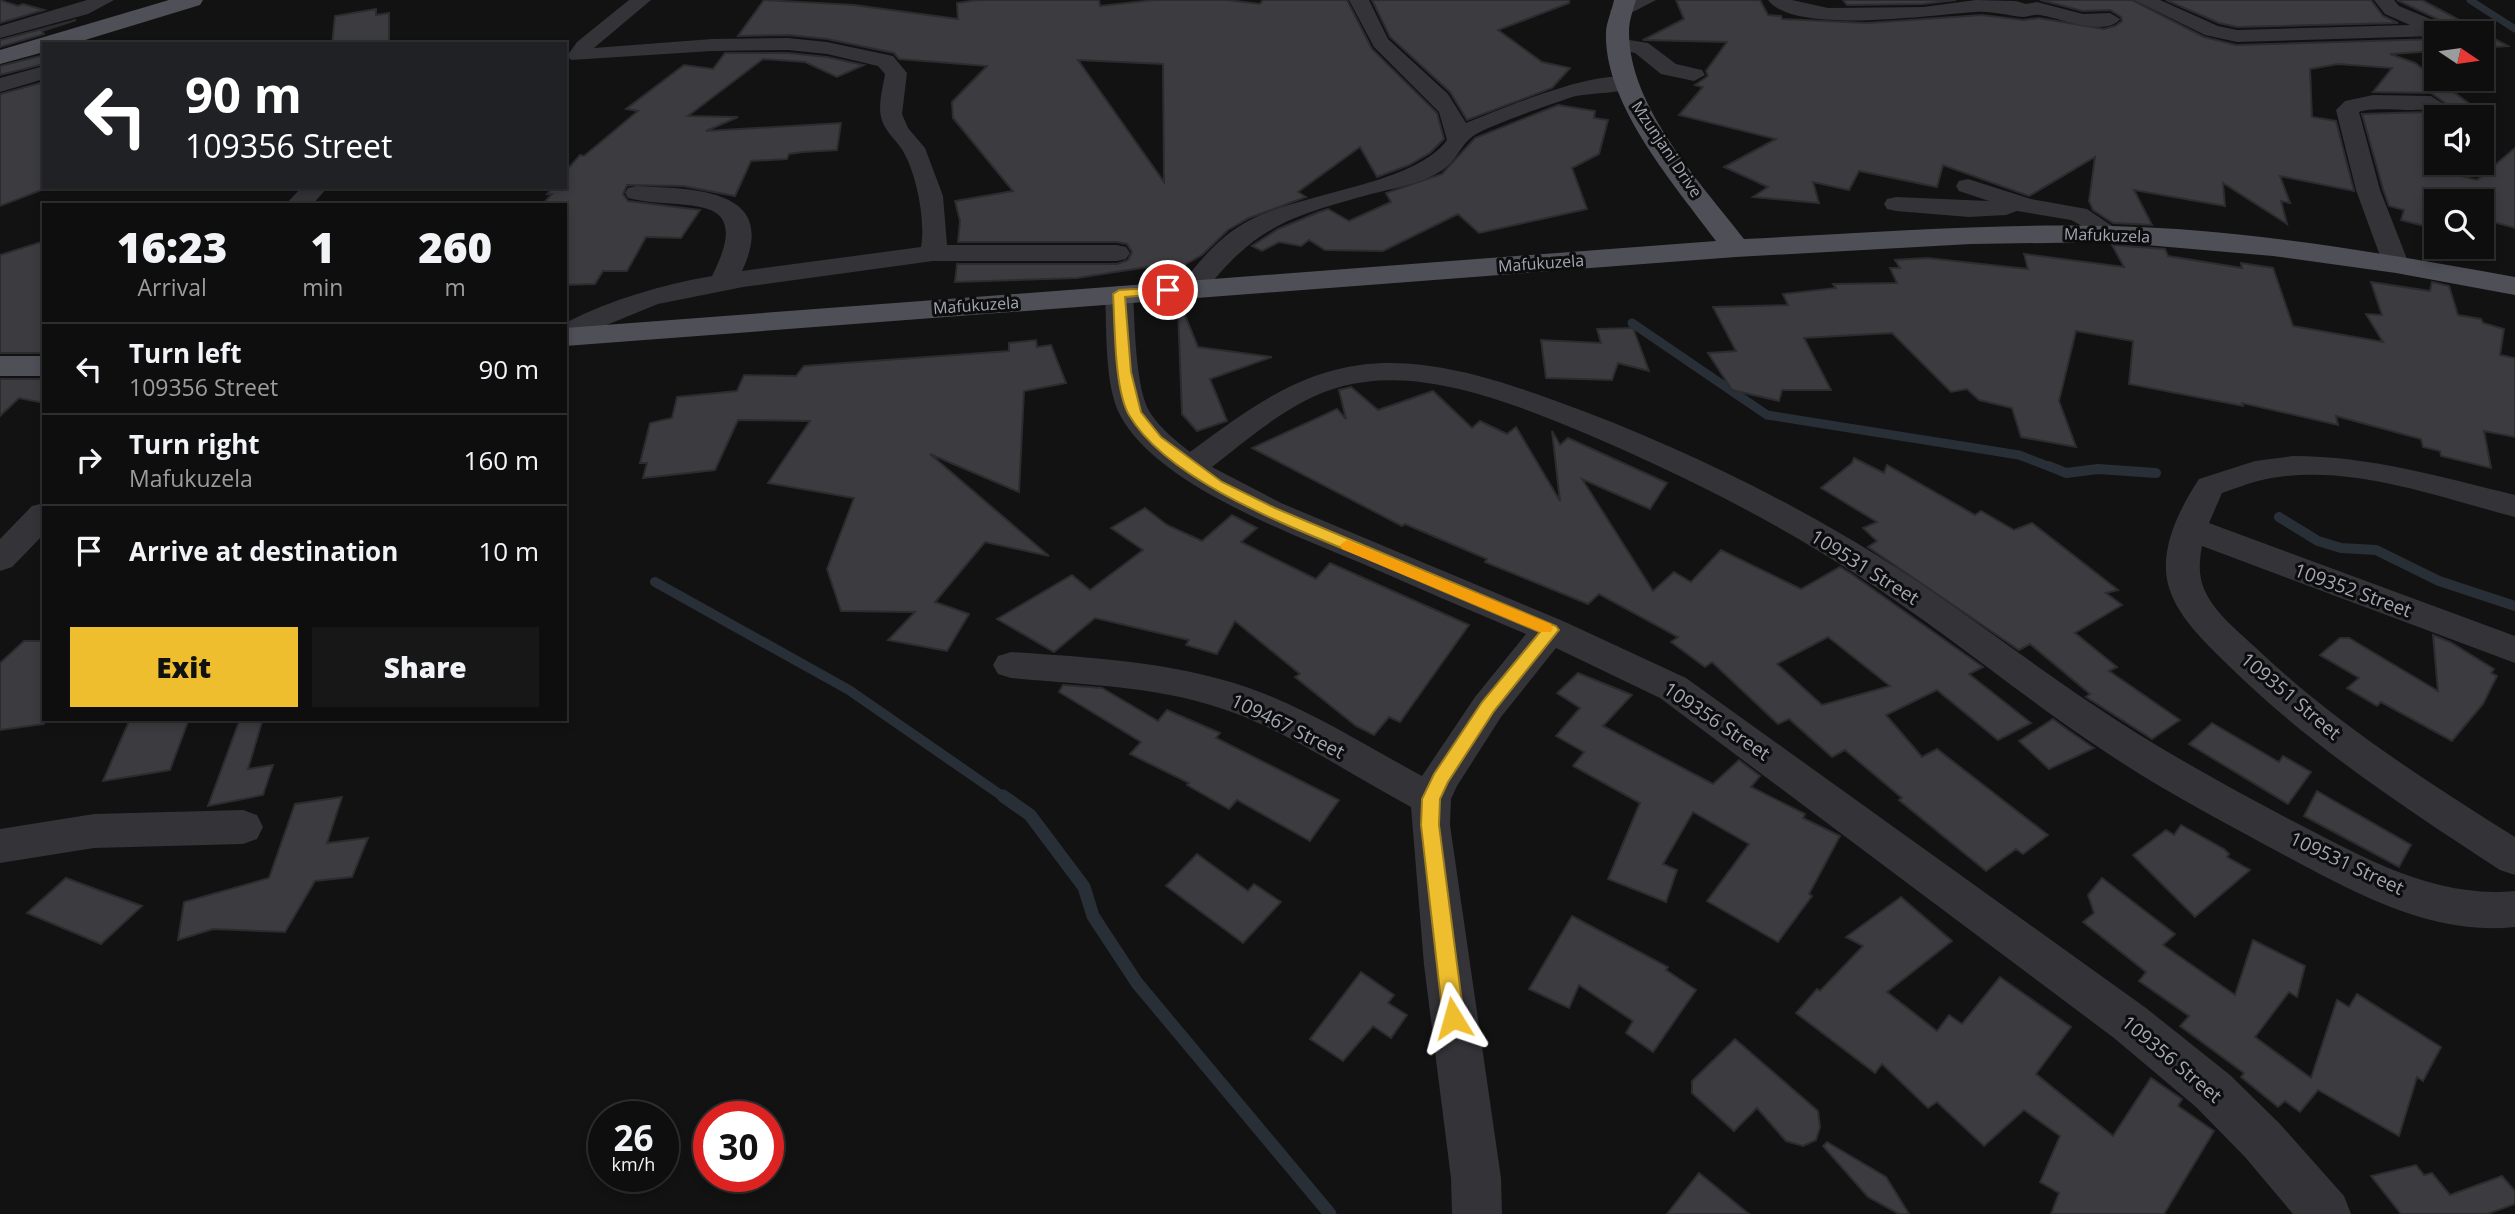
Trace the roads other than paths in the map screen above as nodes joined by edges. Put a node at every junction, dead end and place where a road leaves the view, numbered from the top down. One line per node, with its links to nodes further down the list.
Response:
1 (104, 0): 11 (street)
2 (192, 0): 12 (main road)
3 (641, 0): 16 (street)
4 (1359, 0): 22 (street)
5 (1646, 0): 9 (street)
6 (1778, 0): 10 (street)
7 (2144, 0): 8 (street)
8 (2384, 0)
9 (1622, 6): 13 (main road, Mzunjani Drive)
10 (2110, 19)
11 (0, 32)
12 (52, 42)
13 (1617, 44): 18 (street); 19 (main road, Mzunjani Drive)
14 (42, 45): 15 (main road)
15 (0, 57)
16 (572, 57): 33 (street)
17 (42, 73): 20 (street)
18 (1694, 75)
19 (1627, 83): 22 (street); 32 (main road, Mzunjani Drive)
20 (0, 85)
21 (2431, 103): 35 (street)
22 (1458, 139): 38 (street)
23 (1968, 186): 29 (street)
24 (314, 189): 27 (street)
25 (2055, 189): 30 (street)
26 (637, 193): 36 (street)
27 (299, 203)
28 (1896, 204): 29 (street)
29 (2027, 206): 30 (street)
30 (2078, 214): 31 (street)
31 (2111, 234): 32 (main road, Mafukuzela); 35 (main road, Mafukuzela)
32 (1736, 248): 38 (main road, Mafukuzela)
33 (933, 253): 34 (street); 36 (street)
34 (1117, 253)
35 (2396, 264): 37 (main road, Mafukuzela)
36 (722, 284): 40 (street)
37 (2515, 286)
38 (1193, 288): 39 (main road, Mafukuzela)
39 (1119, 294): 41 (main road, Mafukuzela); 44 (street, 109356 Street)
40 (567, 334)
41 (567, 335)
42 (0, 366): 43 (main road)
43 (42, 366)
44 (1190, 468): 49 (street, 109356 Street); 56 (street, 109531 Street)
45 (2515, 506): 47 (street, 109351 Street)
46 (42, 516): 48 (street)
47 (2191, 529): 50 (street, 109352 Street); 55 (street, 109351 Street)
48 (0, 559)
49 (1550, 630): 52 (street); 58 (street, 109356 Street)
50 (2515, 650)
51 (1011, 665): 52 (street, 109467 Street)
52 (1431, 799): 57 (street)
53 (243, 827): 54 (street)
54 (0, 846)
55 (2515, 858)
56 (2515, 909)
57 (1477, 1214)
58 (2326, 1214)

